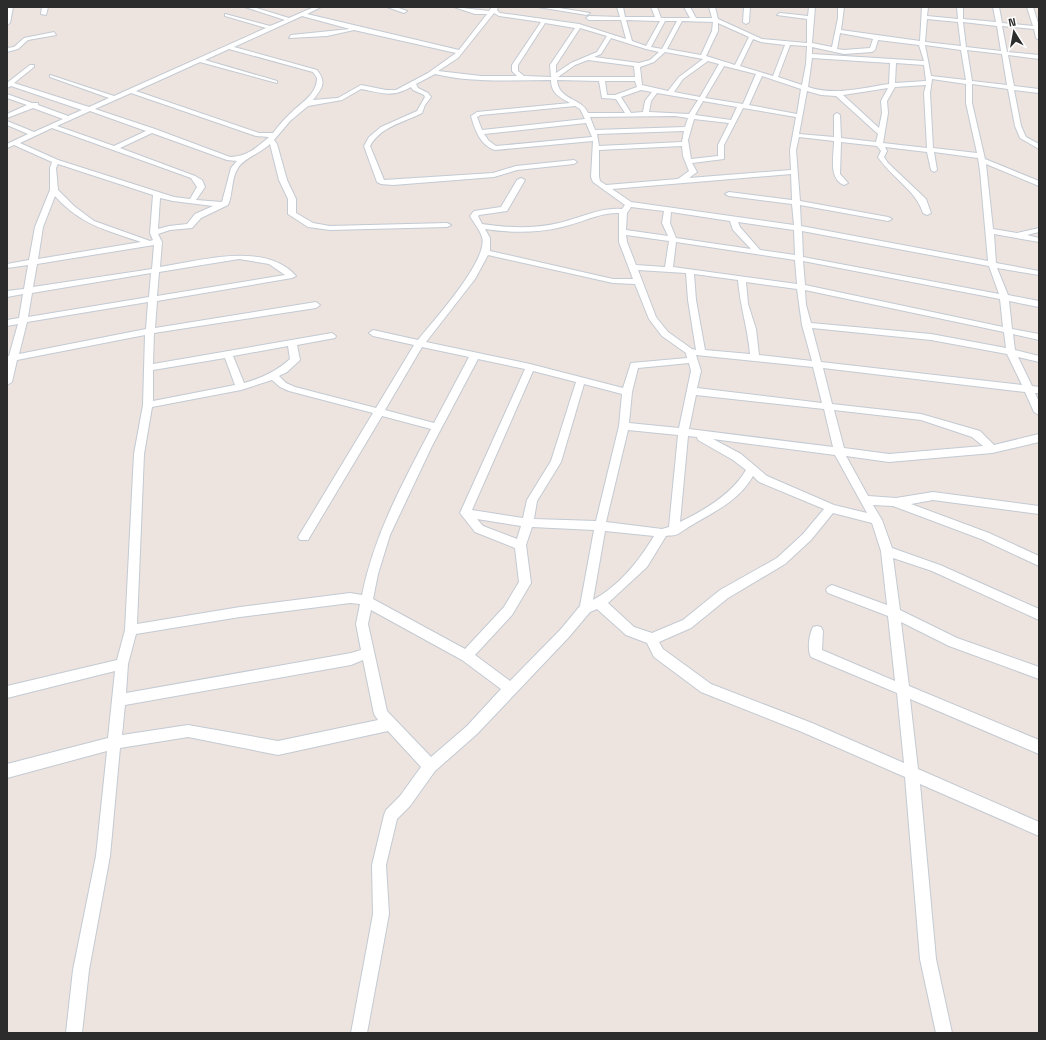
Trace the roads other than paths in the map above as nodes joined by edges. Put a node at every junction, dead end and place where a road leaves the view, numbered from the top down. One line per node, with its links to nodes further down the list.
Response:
1 (10, 7): 38 (street)
2 (45, 7): 23 (street)
3 (248, 7): 30 (street)
4 (318, 7): 24 (street)
5 (390, 7): 21 (street)
6 (457, 7): 20 (street)
7 (541, 7): 22 (street)
8 (620, 7): 29 (street)
9 (654, 7): 31 (street)
10 (687, 7): 33 (street)
11 (712, 7): 34 (street)
12 (747, 7): 37 (street)
13 (780, 7): 25 (street)
14 (812, 7): 28 (street)
15 (842, 7): 46 (street)
16 (925, 7): 27 (street)
17 (960, 7): 35 (street)
18 (996, 7): 40 (street)
19 (1030, 7): 42 (street)
20 (493, 10): 36 (street); 63 (street)
21 (404, 11)
22 (587, 12): 29 (street); 45 (street)
23 (44, 14)
24 (302, 14): 30 (street); 44 (street)
25 (780, 14): 28 (street); 39 (street)
26 (227, 15): 43 (street)
27 (925, 17): 35 (street); 56 (street)
28 (810, 18): 55 (street)
29 (624, 19): 31 (street); 53 (street)
30 (290, 20): 43 (street)
31 (661, 20): 32 (street); 58 (street)
32 (680, 20): 33 (street); 62 (street)
33 (694, 20): 34 (street)
34 (716, 20): 49 (street); 68 (street)
35 (960, 20): 40 (street); 59 (street)
36 (544, 21): 41 (street); 80 (street)
37 (746, 22)
38 (7, 23)
39 (780, 24)
40 (998, 24): 42 (street); 64 (street)
41 (579, 26): 45 (street); 79 (street)
42 (1037, 27): 52 (street)
43 (270, 28): 57 (street)
44 (357, 29): 50 (street); 63 (street)
45 (593, 29): 48 (street)
46 (838, 31): 51 (street); 61 (street)
47 (54, 34): 60 (street)
48 (610, 35): 53 (street); 67 (street)
49 (752, 36): 54 (street); 75 (street)
50 (291, 38)
51 (876, 38): 56 (street); 61 (street)
52 (1039, 38)
53 (630, 42): 58 (street)
54 (788, 44): 55 (street); 81 (street)
55 (810, 45): 61 (street); 65 (street)
56 (922, 45): 59 (street); 72 (street)
57 (229, 47): 69 (street); 103 (street)
58 (648, 48): 62 (street)
59 (965, 49): 64 (street); 87 (street)
60 (7, 50)
61 (834, 50)
62 (664, 51): 68 (street); 73 (street)
63 (460, 52): 76 (street)
64 (1005, 54): 66 (street); 92 (street)
65 (810, 56): 70 (street); 90 (street)
66 (1039, 57)
67 (588, 58): 73 (street); 79 (street)
68 (705, 58): 71 (street); 96 (street)
69 (199, 60): 86 (street); 93 (street)
70 (893, 62): 72 (street); 89 (street)
71 (722, 64): 75 (street); 102 (street)
72 (927, 64): 84 (street)
73 (638, 65): 83 (street)
74 (32, 66): 85 (street)
75 (737, 67): 77 (street)
76 (435, 72): 80 (street); 88 (street)
77 (760, 73): 81 (street); 106 (street)
78 (52, 76): 101 (street)
79 (554, 77): 80 (street); 82 (street); 104 (street)
80 (522, 78)
81 (775, 78): 90 (street)
82 (602, 79): 83 (street); 100 (street)
83 (637, 79): 91 (street)
84 (929, 80): 87 (street); 89 (street); 135 (street)
85 (8, 82): 99 (street)
86 (274, 82)
87 (969, 82): 92 (street); 136 (street)
88 (413, 83): 103 (street); 140 (street)
89 (893, 85): 97 (street); 123 (street)
90 (804, 86): 97 (street); 113 (street)
91 (641, 88): 94 (street); 100 (street)
92 (1010, 88): 95 (street); 132 (street)
93 (131, 91): 101 (street); 126 (street)
94 (656, 91): 96 (street); 108 (street)
95 (1039, 91)
96 (670, 93): 102 (street)
97 (838, 94): 123 (street)
98 (7, 96): 105 (street)
99 (50, 97): 105 (street); 107 (street)
100 (617, 97): 109 (street)
101 (114, 98): 107 (street)
102 (702, 99): 106 (street); 110 (street)
103 (307, 104): 126 (street)
104 (578, 104): 115 (street); 121 (street)
105 (33, 105): 112 (street); 114 (street)
106 (743, 107): 113 (street); 116 (street)
107 (88, 110): 114 (street); 120 (street)
108 (646, 113): 109 (street); 110 (street)
109 (629, 114): 115 (street)
110 (692, 115): 116 (street); 119 (street)
111 (837, 115): 127 (street)
112 (7, 116)
113 (799, 116): 124 (street)
114 (67, 118): 118 (street)
115 (586, 118): 121 (street); 125 (street)
116 (733, 122): 139 (street)
117 (7, 123): 122 (street)
118 (51, 126): 122 (street); 134 (street)
119 (688, 129): 125 (street); 129 (street)
120 (153, 130): 134 (street); 137 (street)
121 (480, 132): 125 (street)
122 (34, 134): 128 (street)
123 (881, 134): 130 (street)
124 (796, 135): 127 (street); 142 (street)
125 (594, 136): 133 (street)
126 (272, 137): 137 (street); 159 (street)
127 (837, 140): 130 (street); 145 (street)
128 (15, 143): 131 (street); 138 (street)
129 (684, 144): 133 (street); 139 (street)
130 (880, 144): 135 (street); 156 (street)
131 (7, 146)
132 (1039, 147)
133 (596, 148): 147 (street)
134 (113, 149): 151 (street)
135 (930, 150): 136 (street); 141 (street)
136 (981, 158): 146 (street); 163 (street)
137 (243, 159): 153 (street)
138 (56, 161): 148 (street); 149 (street)
139 (689, 161): 144 (street)
140 (574, 162)
141 (934, 170)
142 (795, 172): 144 (street); 152 (street)
143 (521, 180): 160 (street)
144 (678, 182): 147 (street)
145 (844, 183)
146 (1039, 184)
147 (605, 187): 154 (street)
148 (54, 190): 166 (street); 172 (street)
149 (157, 194): 151 (street); 166 (street)
150 (729, 194): 152 (street)
151 (192, 201): 153 (street)
152 (796, 203): 157 (street); 161 (street)
153 (221, 205): 166 (street)
154 (627, 208): 155 (street); 160 (street); 164 (street)
155 (668, 210): 158 (street); 167 (street)
156 (927, 213)
157 (888, 219)
158 (734, 220): 161 (street); 169 (street)
159 (447, 225)
160 (478, 226): 170 (street)
161 (797, 228): 171 (street); 173 (street)
162 (1039, 230): 165 (street)
163 (990, 231): 165 (street); 173 (street)
164 (622, 232): 167 (street); 175 (street)
165 (1017, 235): 168 (street)
166 (154, 239): 172 (street); 177 (street)
167 (673, 239): 169 (street); 176 (street)
168 (1039, 240)
169 (757, 251): 171 (street)
170 (485, 252): 181 (street); 198 (street)
171 (798, 258): 182 (street); 185 (street)
172 (32, 262): 174 (street); 183 (street)
173 (992, 265): 179 (street); 185 (street)
174 (7, 266)
175 (634, 267): 176 (street); 181 (street)
176 (669, 269): 178 (street)
177 (155, 270): 183 (street); 186 (street); 186 (street)
178 (690, 271): 180 (street); 202 (street)
179 (1039, 273)
180 (742, 279): 182 (street); 203 (street)
181 (639, 282): 202 (street)
182 (801, 287): 191 (street); 193 (street)
183 (28, 291): 184 (street); 189 (street)
184 (7, 294)
185 (1004, 296): 187 (street); 193 (street)
186 (154, 299): 189 (street); 192 (street)
187 (1039, 304)
188 (316, 305): 192 (street)
189 (23, 321): 190 (street); 204 (street)
190 (7, 323)
191 (806, 325): 199 (street); 207 (street)
192 (150, 331): 204 (street); 208 (street)
193 (1009, 331): 196 (street); 199 (street)
194 (373, 333): 198 (street)
195 (332, 336): 197 (street)
196 (1039, 337)
197 (292, 343): 200 (street); 209 (street)
198 (420, 343): 201 (street); 219 (street)
199 (1011, 352): 205 (street); 213 (street)
200 (228, 354): 208 (street); 212 (street)
201 (475, 355): 206 (street); 222 (street)
202 (695, 355): 203 (street); 215 (street); 216 (street)
203 (755, 357): 207 (street)
204 (10, 359): 211 (street)
205 (1039, 359)
206 (530, 366): 210 (street); 233 (street)
207 (818, 366): 213 (street); 218 (street)
208 (148, 368): 217 (street)
209 (272, 375): 212 (street); 219 (street)
210 (581, 380): 216 (street); 235 (street)
211 (7, 382)
212 (241, 387): 217 (street)
213 (1029, 389): 214 (street); 220 (street)
214 (1039, 390)
215 (692, 391): 218 (street); 223 (street)
216 (626, 392): 221 (street)
217 (148, 405): 249 (street)
218 (829, 407): 226 (street); 227 (street)
219 (379, 411): 222 (street); 239 (street)
220 (1039, 412)
221 (624, 426): 223 (street); 236 (street)
222 (438, 427): 244 (street)
223 (683, 432): 224 (street); 237 (street)
224 (696, 433): 227 (street); 228 (street)
225 (1039, 438): 226 (street)
226 (992, 449): 227 (street)
227 (840, 453): 229 (street)
228 (751, 470): 231 (street); 237 (street)
229 (865, 500): 230 (street); 234 (street)
230 (896, 502): 232 (street); 242 (street)
231 (831, 508): 234 (street); 251 (street)
232 (1039, 510)
233 (465, 513): 235 (street); 240 (street)
234 (876, 520): 241 (street)
235 (528, 523): 236 (street); 240 (street)
236 (600, 526): 238 (street); 246 (street)
237 (674, 531): 238 (street)
238 (662, 533): 245 (street)
239 (304, 537)
240 (520, 546): 253 (street)
241 (887, 551): 247 (street); 248 (street)
242 (1039, 561)
243 (832, 590): 247 (street)
244 (366, 600): 249 (street); 252 (street); 253 (street)
245 (599, 603): 246 (street); 251 (street)
246 (586, 608): 256 (street)
247 (894, 613): 255 (street); 257 (street)
248 (1039, 615)
249 (130, 630): 254 (street)
250 (817, 631): 257 (street)
251 (652, 638): 265 (street)
252 (367, 653): 259 (street); 260 (street)
253 (466, 656): 256 (street)
254 (122, 664): 258 (street); 259 (street)
255 (1039, 674)
256 (511, 688): 263 (street)
257 (903, 690): 262 (street); 265 (street)
258 (7, 692)
259 (118, 700): 261 (street)
260 (390, 724): 261 (street); 263 (street)
261 (114, 743): 264 (street); 267 (street)
262 (1039, 747)
263 (430, 766): 268 (street)
264 (7, 771)
265 (912, 772): 266 (street); 269 (street)
266 (1039, 829)
267 (74, 1033)
268 (359, 1033)
269 (944, 1033)

